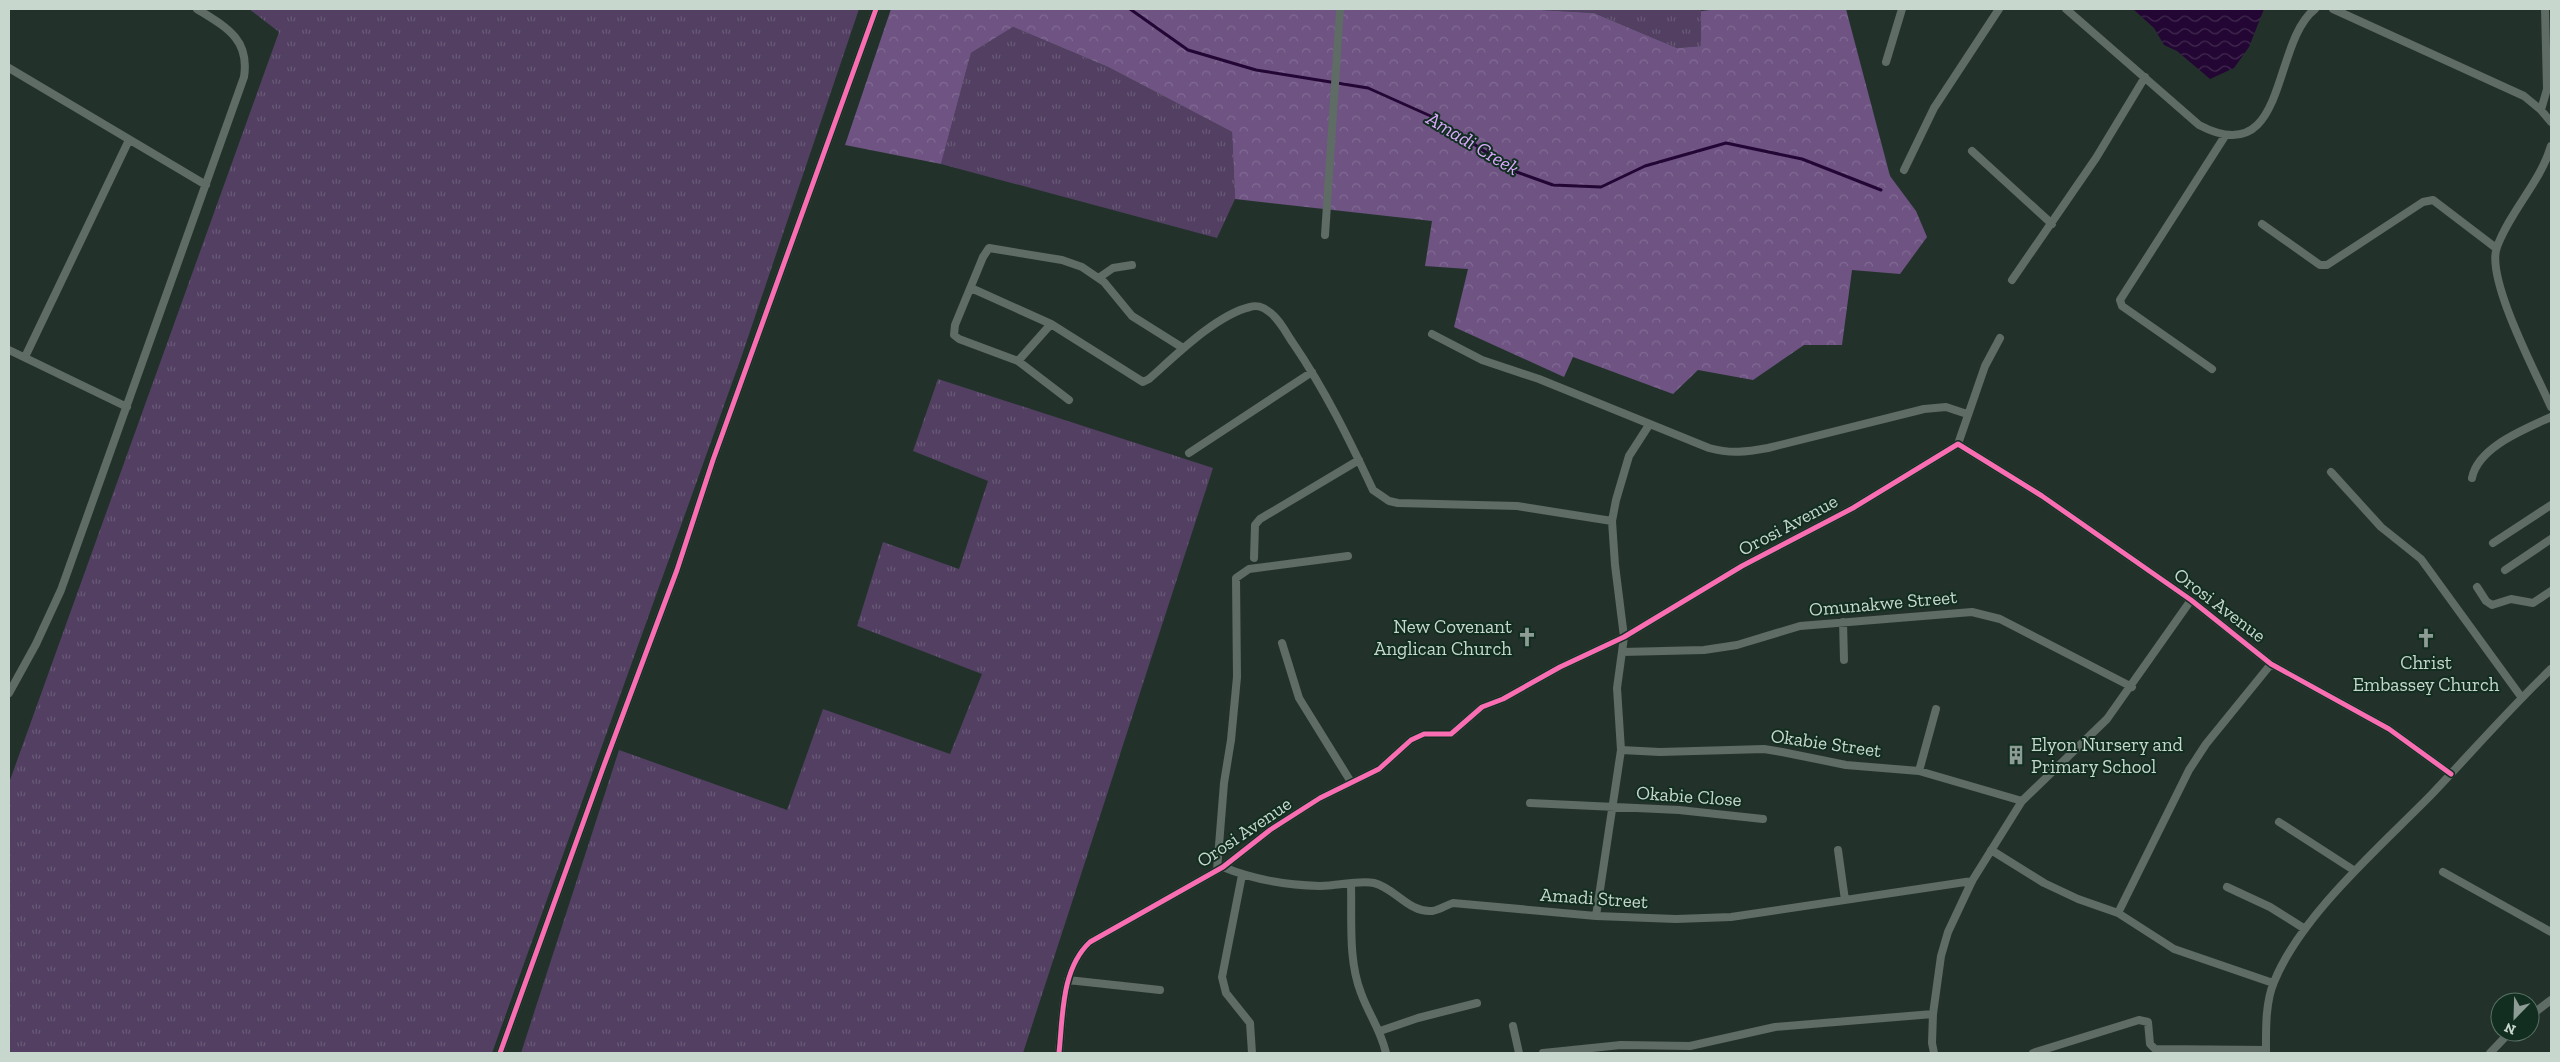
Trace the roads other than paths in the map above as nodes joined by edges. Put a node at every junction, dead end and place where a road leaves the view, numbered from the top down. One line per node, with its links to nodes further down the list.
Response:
1 (197, 9): 20 (street)
2 (876, 9): 104 (street)
3 (1340, 9): 23 (street)
4 (1902, 9): 10 (street)
5 (1999, 9): 19 (street)
6 (2066, 9): 12 (street)
7 (2315, 9): 15 (street)
8 (2333, 9): 13 (street)
9 (2544, 9): 13 (street)
10 (1886, 62)
11 (9, 68): 16 (street)
12 (2145, 77): 15 (street); 21 (street)
13 (2541, 110): 14 (street)
14 (2551, 122)
15 (2225, 136): 36 (street)
16 (130, 140): 20 (street); 34 (street)
17 (2551, 146): 24 (street)
18 (1972, 151): 21 (street)
19 (1904, 170)
20 (206, 185): 39 (street)
21 (2052, 224): 27 (street)
22 (2262, 224): 24 (street)
23 (1325, 235)
24 (2496, 248): 40 (street)
25 (1132, 265): 26 (street)
26 (1100, 277): 28 (street); 32 (street)
27 (2012, 280)
28 (971, 288): 29 (street); 35 (street)
29 (1051, 324): 32 (street); 35 (street)
30 (1432, 334): 43 (street)
31 (2000, 338): 41 (street)
32 (1183, 348): 37 (street)
33 (9, 350): 34 (street)
34 (24, 357): 39 (street)
35 (1018, 362): 38 (street)
36 (2212, 369)
37 (1312, 372): 45 (street); 46 (street)
38 (1070, 400)
39 (127, 407): 67 (street)
40 (2551, 407)
41 (1967, 414): 43 (street); 44 (street)
42 (2551, 417): 48 (street)
43 (1649, 425): 50 (street)
44 (1958, 444): 58 (street, Orosi Avenue); 60 (street, Orosi Avenue)
45 (1189, 453)
46 (1359, 460): 50 (street); 54 (street)
47 (2331, 472): 68 (street)
48 (2472, 478)
49 (2551, 505): 52 (street)
50 (1612, 521): 60 (street)
51 (2551, 539): 55 (street)
52 (2493, 543)
53 (1348, 556): 81 (street)
54 (1254, 558)
55 (2505, 570)
56 (2476, 587): 57 (street)
57 (2551, 591)
58 (2191, 600): 64 (street, Orosi Avenue); 66 (street)
59 (1843, 622): 62 (street, Omunakwe Street); 63 (street); 66 (street, Omunakwe Street)
60 (1624, 636): 62 (street); 73 (street, Orosi Avenue)
61 (1282, 644): 73 (street)
62 (1622, 652): 70 (street)
63 (1844, 660)
64 (2270, 664): 72 (street, Orosi Avenue); 89 (street)
65 (2551, 669): 68 (street)
66 (2132, 687): 74 (street)
67 (9, 693)
68 (2522, 698): 72 (street)
69 (1936, 709): 71 (street)
70 (1622, 750): 71 (street, Okabie Street); 76 (street)
71 (1919, 771): 74 (street, Okabie Street)
72 (2450, 774): 82 (street)
73 (1350, 782): 81 (street, Orosi Avenue)
74 (2022, 802): 80 (street)
75 (1530, 803): 76 (street, Okabie Close)
76 (1613, 807): 77 (street, Okabie Close); 90 (street)
77 (1763, 819)
78 (2279, 822): 82 (street)
79 (1838, 850): 88 (street)
80 (1991, 850): 85 (street); 89 (street)
81 (1220, 868): 84 (street, Amadi Street); 93 (street, Orosi Avenue)
82 (2355, 871): 91 (street)
83 (2443, 872): 92 (street)
84 (1242, 875): 86 (street, Amadi Street); 106 (street)
85 (1972, 881): 88 (street, Amadi Street); 99 (street)
86 (1351, 885): 90 (street, Amadi Street); 101 (street)
87 (2227, 887): 91 (street)
88 (1845, 900): 90 (street, Amadi Street)
89 (2118, 913): 94 (street)
90 (1596, 916)
91 (2305, 930): 94 (street)
92 (2551, 932)
93 (1068, 980): 95 (street); 105 (street, Orosi Avenue)
94 (2274, 983): 103 (street)
95 (1160, 990)
96 (2551, 1000): 98 (street)
97 (1477, 1003): 101 (street)
98 (2540, 1008)
99 (1933, 1014): 109 (street); 110 (street)
100 (1513, 1026): 108 (street)
101 (1380, 1031): 107 (street)
102 (2500, 1042): 112 (street)
103 (2266, 1052): 111 (street)
104 (500, 1053)
105 (1059, 1053)
106 (1252, 1053)
107 (1386, 1053)
108 (1519, 1053)
109 (1543, 1053)
110 (1934, 1053)
111 (2033, 1053)
112 (2490, 1053)

